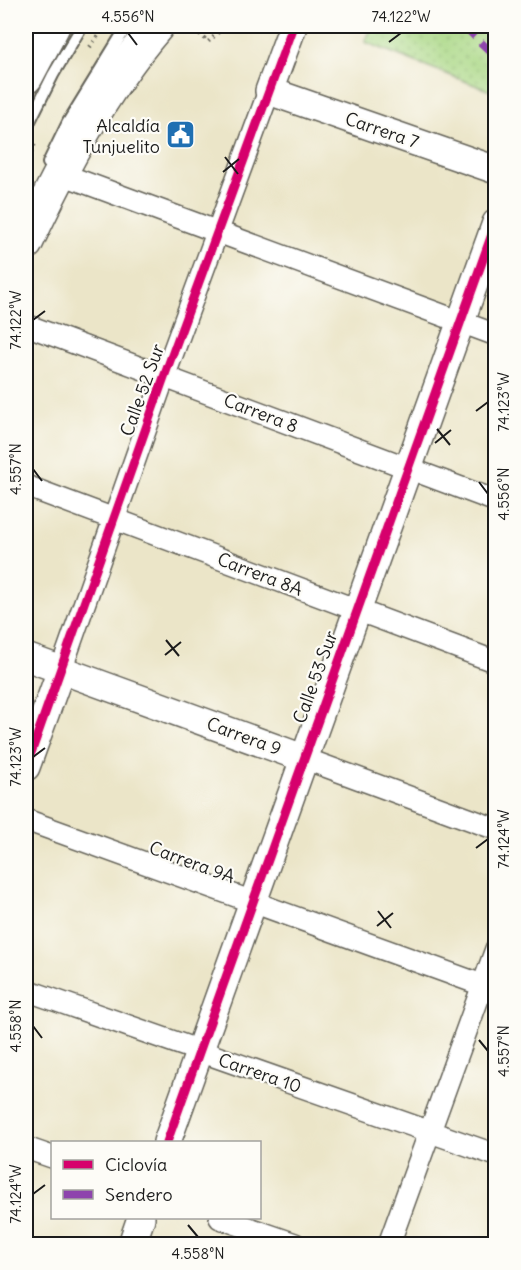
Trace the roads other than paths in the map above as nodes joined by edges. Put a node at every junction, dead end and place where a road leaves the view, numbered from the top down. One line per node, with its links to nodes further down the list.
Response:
1 (53, 26): 6 (main road)
2 (82, 26): 8 (lane)
3 (127, 26): 10 (lane)
4 (157, 26): 10 (main road)
5 (293, 26): 7 (street, Calle 52 Sur)
6 (26, 77)
7 (269, 91): 9 (street, Carrera 7); 12 (street, Calle 52 Sur)
8 (26, 129)
9 (495, 170)
10 (52, 172): 12 (street); 13 (main road)
11 (495, 223): 14 (street, Calle 53 Sur)
12 (218, 232): 14 (street); 17 (street, Calle 52 Sur)
13 (26, 243)
14 (460, 322): 16 (street); 18 (street, Calle 53 Sur)
15 (26, 326): 17 (street, Carrera 8)
16 (495, 335)
17 (164, 377): 18 (street, Carrera 8); 21 (street, Calle 52 Sur)
18 (407, 468): 20 (street, Carrera 8); 22 (street, Calle 53 Sur)
19 (26, 486): 21 (street, Carrera 8A)
20 (495, 501)
21 (113, 519): 22 (street, Carrera 8A); 25 (street, Calle 52 Sur)
22 (356, 610): 24 (street, Carrera 8A); 26 (street, Calle 53 Sur)
23 (26, 657): 25 (street, Carrera 9)
24 (495, 662)
25 (61, 670): 26 (street, Carrera 9); 27 (street, Calle 52 Sur)
26 (303, 758): 29 (street, Carrera 9); 30 (street, Calle 53 Sur)
27 (26, 767)
28 (26, 820): 30 (street, Carrera 9A)
29 (495, 829)
30 (253, 902): 32 (street, Carrera 9A); 34 (street, Calle 53 Sur)
31 (495, 949): 32 (street)
32 (489, 987): 35 (street)
33 (26, 990): 34 (street, Carrera 10)
34 (200, 1051): 35 (street, Carrera 10); 36 (street, Calle 53 Sur)
35 (429, 1132): 38 (street, Carrera 10); 44 (street)
36 (168, 1141)
37 (26, 1148): 39 (street)
38 (495, 1155)
39 (51, 1158)
40 (141, 1219): 42 (street)
41 (223, 1219): 43 (street)
42 (132, 1245)
43 (295, 1245)
44 (388, 1245)

